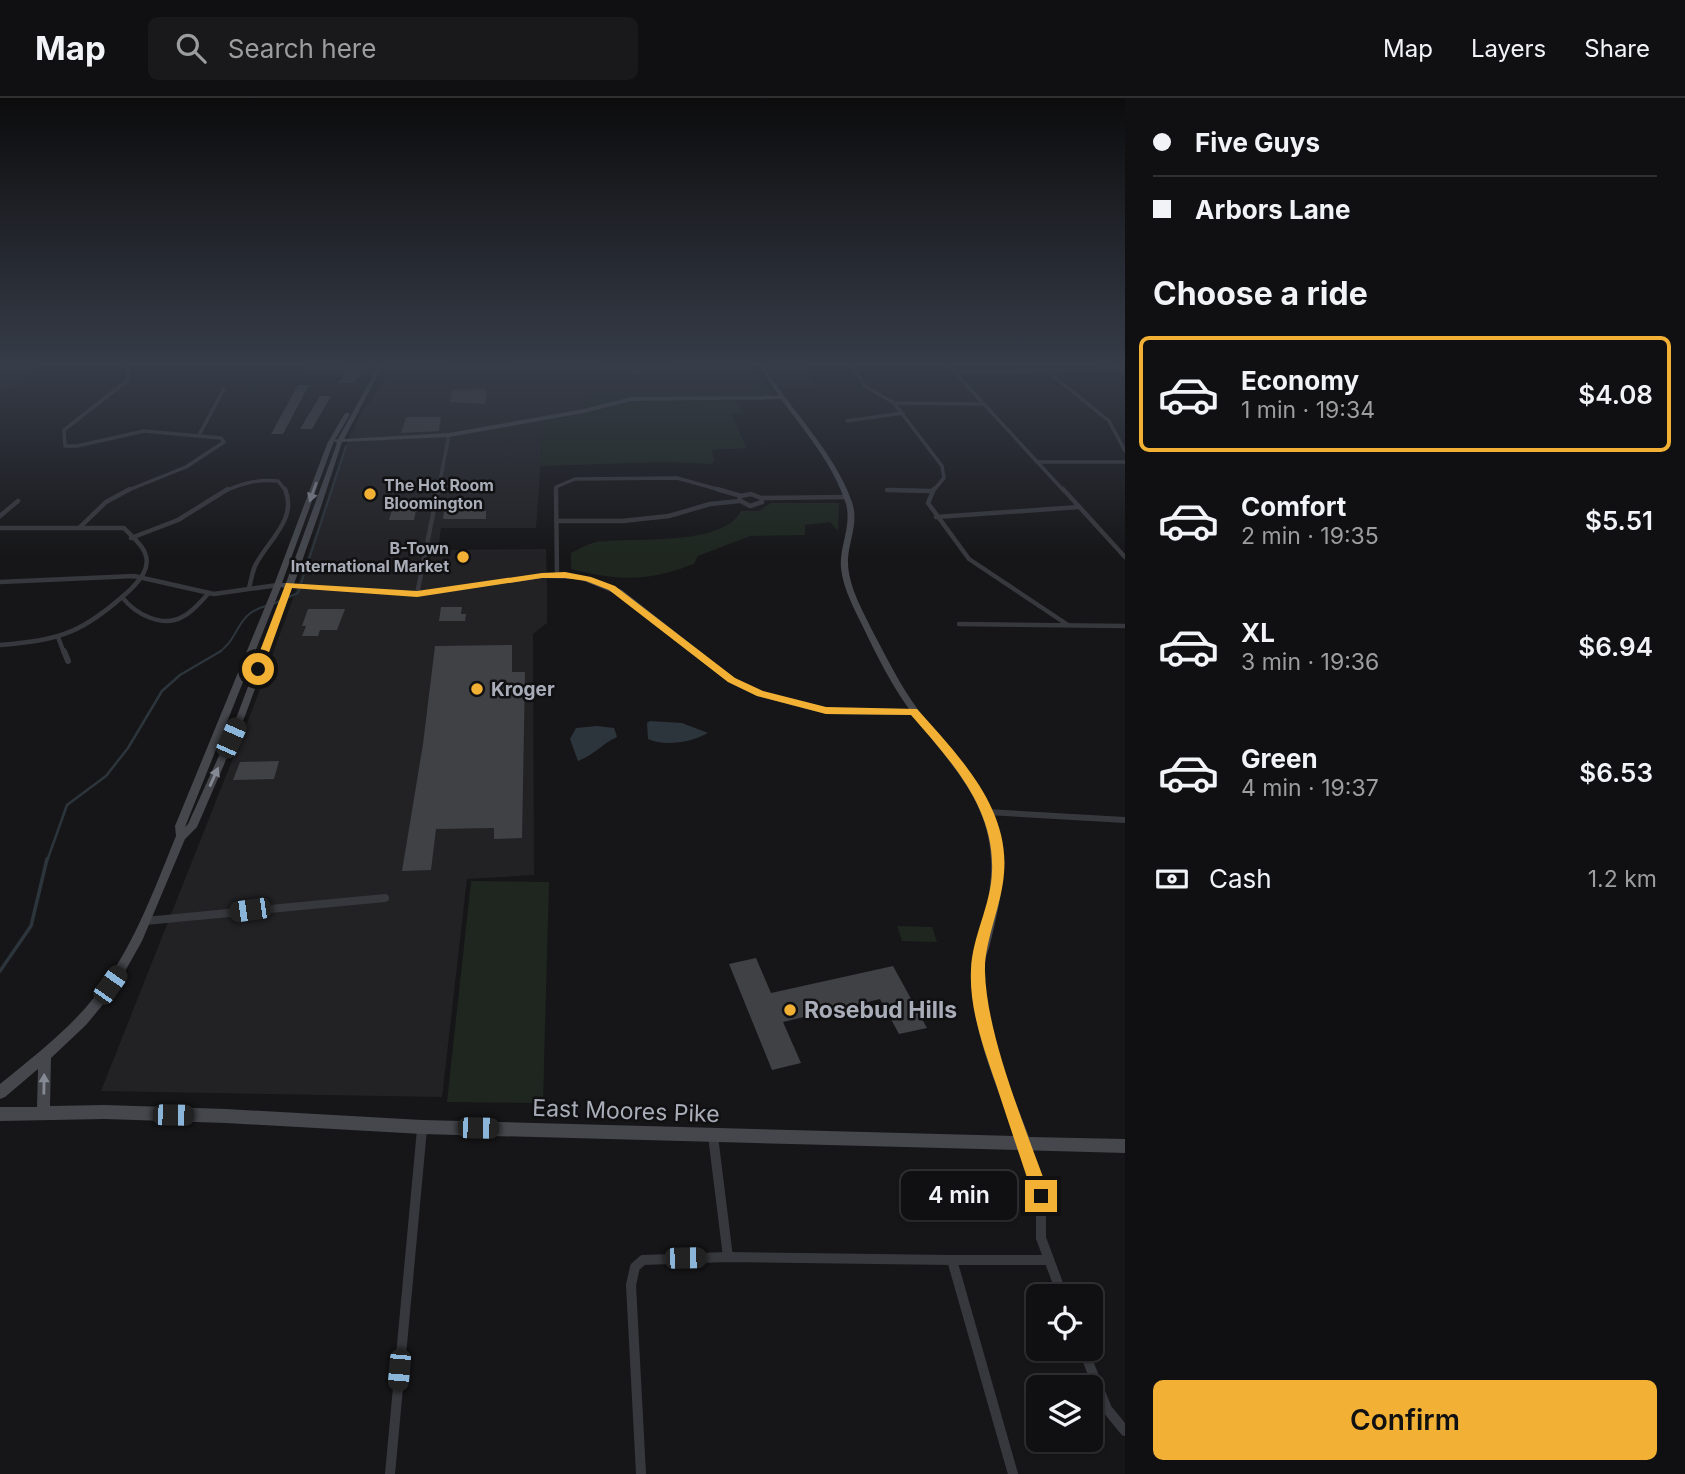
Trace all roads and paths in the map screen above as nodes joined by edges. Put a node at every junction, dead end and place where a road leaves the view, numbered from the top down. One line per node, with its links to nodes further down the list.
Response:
1 (65, 429): 9 (street)
2 (202, 429): 9 (street)
3 (342, 429): 11 (street)
4 (479, 429): 10 (street)
5 (804, 429): 17 (street)
6 (914, 429): 16 (street)
7 (1007, 429): 13 (street)
8 (1113, 429): 12 (street)
9 (199, 435): 28 (street)
10 (449, 435): 11 (street); 38 (street)
11 (336, 441): 22 (street, one-way to 22); 23 (street)
12 (1125, 451)
13 (1037, 461): 14 (street); 21 (street)
14 (1125, 462)
15 (887, 490): 16 (street)
16 (932, 491): 25 (street)
17 (847, 497): 18 (street); 46 (street)
18 (761, 498): 19 (street); 19 (street)
19 (741, 499): 26 (street); 26 (street)
20 (18, 500): 24 (street)
21 (1079, 507): 25 (street); 30 (street)
22 (305, 513): 23 (street); 34 (street)
23 (316, 513): 35 (street)
24 (0, 516)
25 (936, 517): 41 (street)
26 (556, 521): 31 (street)
27 (0, 528): 28 (street)
28 (79, 528): 29 (street)
29 (131, 538): 32 (street); 36 (street)
30 (1125, 557)
31 (557, 575): 38 (street); 46 (street)
32 (143, 577): 33 (street); 37 (street); 39 (street)
33 (0, 582)
34 (278, 585): 35 (street); 36 (street); 47 (street)
35 (293, 585): 38 (street); 48 (street)
36 (249, 588): 37 (street)
37 (208, 594): 39 (street)
38 (417, 594)
39 (122, 597): 43 (street)
40 (959, 624): 41 (street)
41 (1068, 625): 42 (street)
42 (1125, 626)
43 (58, 637): 44 (street); 45 (street)
44 (0, 645)
45 (68, 661)
46 (914, 712): 49 (street)
47 (226, 716): 48 (street); 51 (street)
48 (241, 716): 51 (street, one-way to 48)
49 (987, 812): 50 (street); 60 (street)
50 (1125, 820)
51 (181, 836): 53 (street)
52 (386, 898): 53 (street)
53 (145, 921): 54 (street)
54 (45, 1055): 55 (street); 57 (street, one-way to 54)
55 (3, 1090)
56 (2, 1114): 57 (street, East Moores Pike)
57 (43, 1114): 58 (street, East Moores Pike)
58 (422, 1127): 59 (street, East Moores Pike); 68 (street)
59 (713, 1134): 60 (street, East Moores Pike); 62 (street)
60 (1024, 1142): 61 (street, East Moores Pike); 64 (street)
61 (1125, 1146)
62 (728, 1258): 63 (street); 69 (street)
63 (952, 1260): 64 (street); 70 (street)
64 (1049, 1260): 65 (street)
65 (1058, 1284)
66 (1088, 1361): 67 (street)
67 (1125, 1431)
68 (390, 1474)
69 (642, 1474)
70 (1013, 1474)

